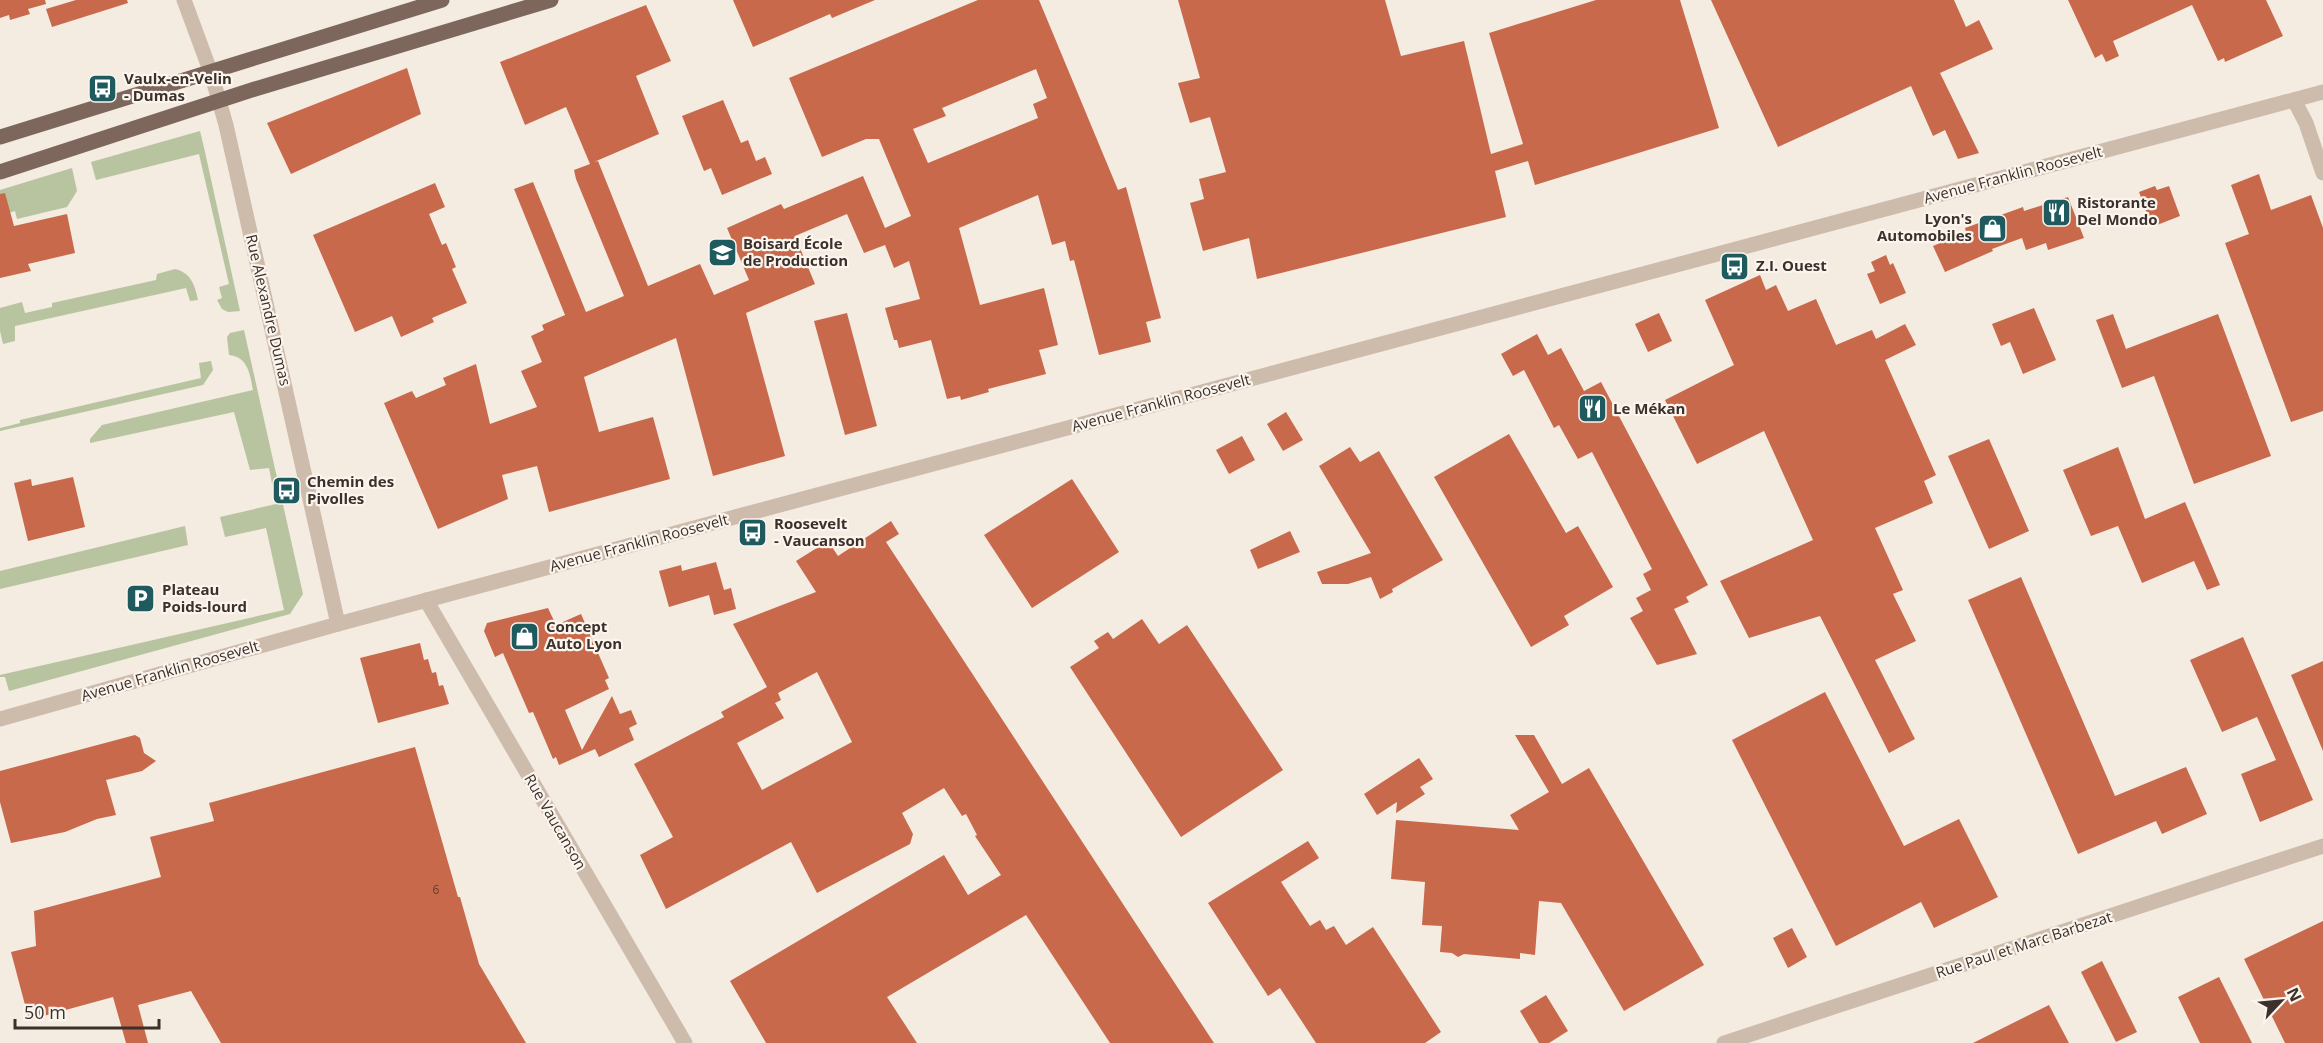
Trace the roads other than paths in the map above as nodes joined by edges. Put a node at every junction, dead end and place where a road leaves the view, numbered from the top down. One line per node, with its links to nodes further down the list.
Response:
1 (184, 0): 4 (street, Rue Alexandre Dumas)
2 (442, 0): 4 (main road)
3 (552, 0): 7 (main road)
4 (211, 73): 7 (street, Rue Alexandre Dumas); 8 (main road)
5 (2323, 92): 6 (street, Avenue Franklin Roosevelt)
6 (2294, 100): 10 (street); 11 (street, Avenue Franklin Roosevelt)
7 (219, 101): 9 (main road); 12 (street, Rue Alexandre Dumas)
8 (0, 137)
9 (0, 172)
10 (2323, 173)
11 (426, 600): 12 (street, Avenue Franklin Roosevelt); 15 (street, Rue Vaucanson)
12 (338, 624): 13 (street, Avenue Franklin Roosevelt)
13 (0, 719)
14 (2323, 846): 16 (street, Rue Paul et Marc Barbezat)
15 (685, 1043)
16 (1724, 1043)

